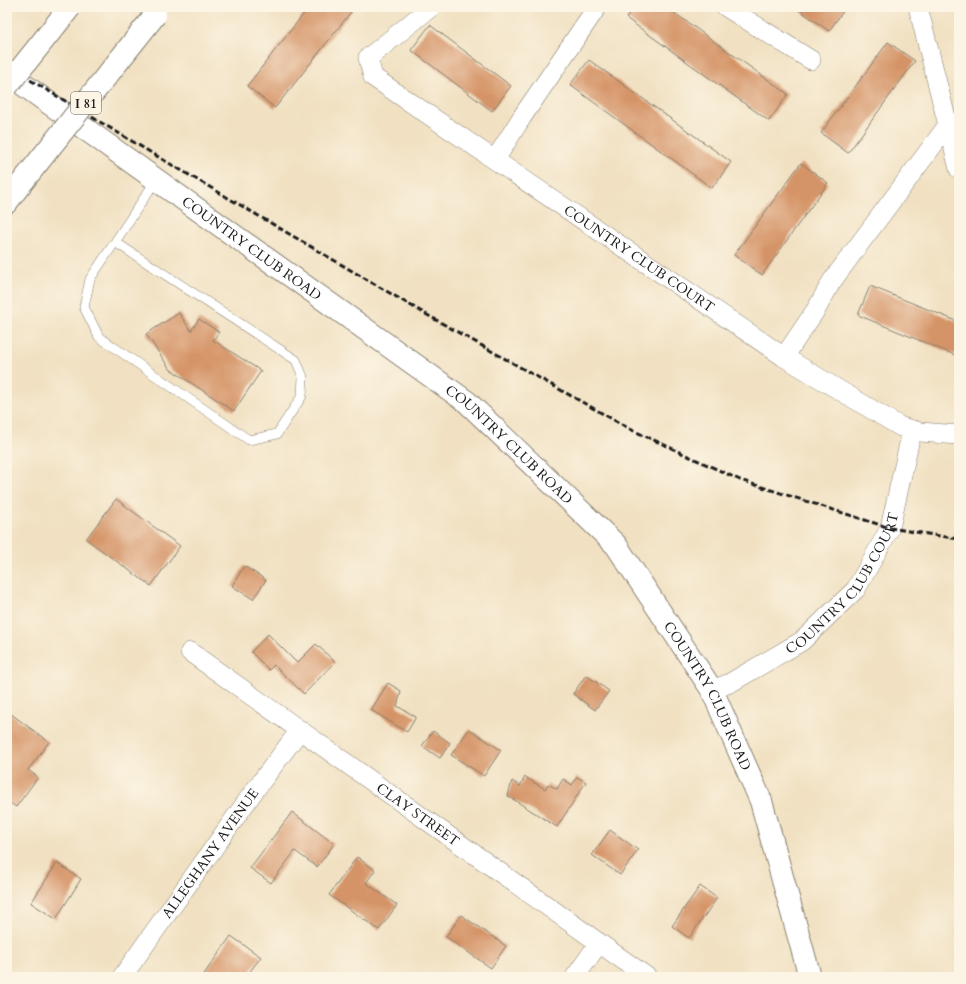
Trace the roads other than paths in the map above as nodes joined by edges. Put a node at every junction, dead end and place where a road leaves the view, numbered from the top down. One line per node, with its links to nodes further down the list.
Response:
1 (70, 7): 9 (main road, bridge)
2 (431, 7): 11 (street, COUNTRY CLUB COURT)
3 (597, 7): 11 (street)
4 (726, 7): 7 (street)
5 (918, 7): 10 (street)
6 (159, 11): 14 (main road, I 81, bridge)
7 (811, 60)
8 (7, 73): 13 (main road, COUNTRY CLUB ROAD)
9 (7, 86)
10 (948, 125): 12 (street); 16 (street)
11 (495, 160): 16 (street, COUNTRY CLUB COURT)
12 (959, 169)
13 (156, 179): 15 (lane); 20 (main road, COUNTRY CLUB ROAD)
14 (12, 196)
15 (115, 242): 15 (lane)
16 (784, 357): 17 (street, COUNTRY CLUB COURT)
17 (912, 430): 18 (street, COUNTRY CLUB COURT); 20 (street, COUNTRY CLUB COURT)
18 (959, 436)
19 (190, 652): 21 (street, CLAY STREET)
20 (712, 690): 26 (main road, COUNTRY CLUB ROAD)
21 (300, 730): 22 (street, CLAY STREET); 23 (street, ALLEGHANY AVENUE)
22 (599, 943): 24 (street); 25 (street, CLAY STREET)
23 (122, 977)
24 (575, 977)
25 (648, 977)
26 (810, 977)

